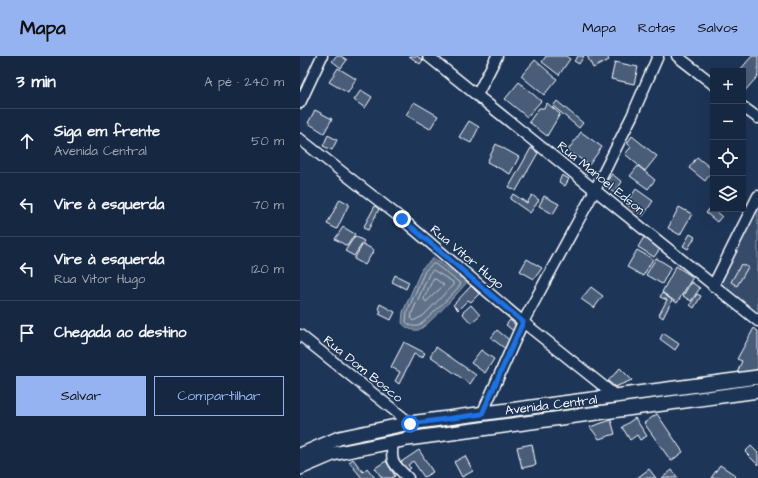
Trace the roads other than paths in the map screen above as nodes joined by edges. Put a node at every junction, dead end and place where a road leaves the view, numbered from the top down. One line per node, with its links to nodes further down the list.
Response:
1 (322, 56): 8 (street)
2 (428, 56): 7 (street, Rua Manoel Edson)
3 (497, 56): 7 (street)
4 (658, 56): 12 (street)
5 (677, 56): 6 (street)
6 (710, 82)
7 (477, 95): 12 (street, Rua Manoel Edson)
8 (300, 103)
9 (746, 109): 10 (street)
10 (758, 118)
11 (300, 139): 16 (street, Rua Vitor Hugo)
12 (595, 190): 14 (street, Rua Manoel Edson); 16 (street)
13 (758, 196): 14 (street)
14 (713, 286): 15 (street, Rua Manoel Edson)
15 (758, 320)
16 (523, 322): 20 (street, Rua Vitor Hugo); 21 (street)
17 (300, 335): 22 (street, Rua Dom Bosco)
18 (758, 377): 20 (main road, Avenida Central)
19 (758, 391): 23 (main road, Avenida Central)
20 (617, 397): 21 (main road, Avenida Central)
21 (482, 414): 22 (main road, Avenida Central)
22 (410, 424): 24 (main road, Avenida Central)
23 (393, 442): 25 (main road, Avenida Central); 26 (street)
24 (300, 455)
25 (300, 468)
26 (408, 478)

